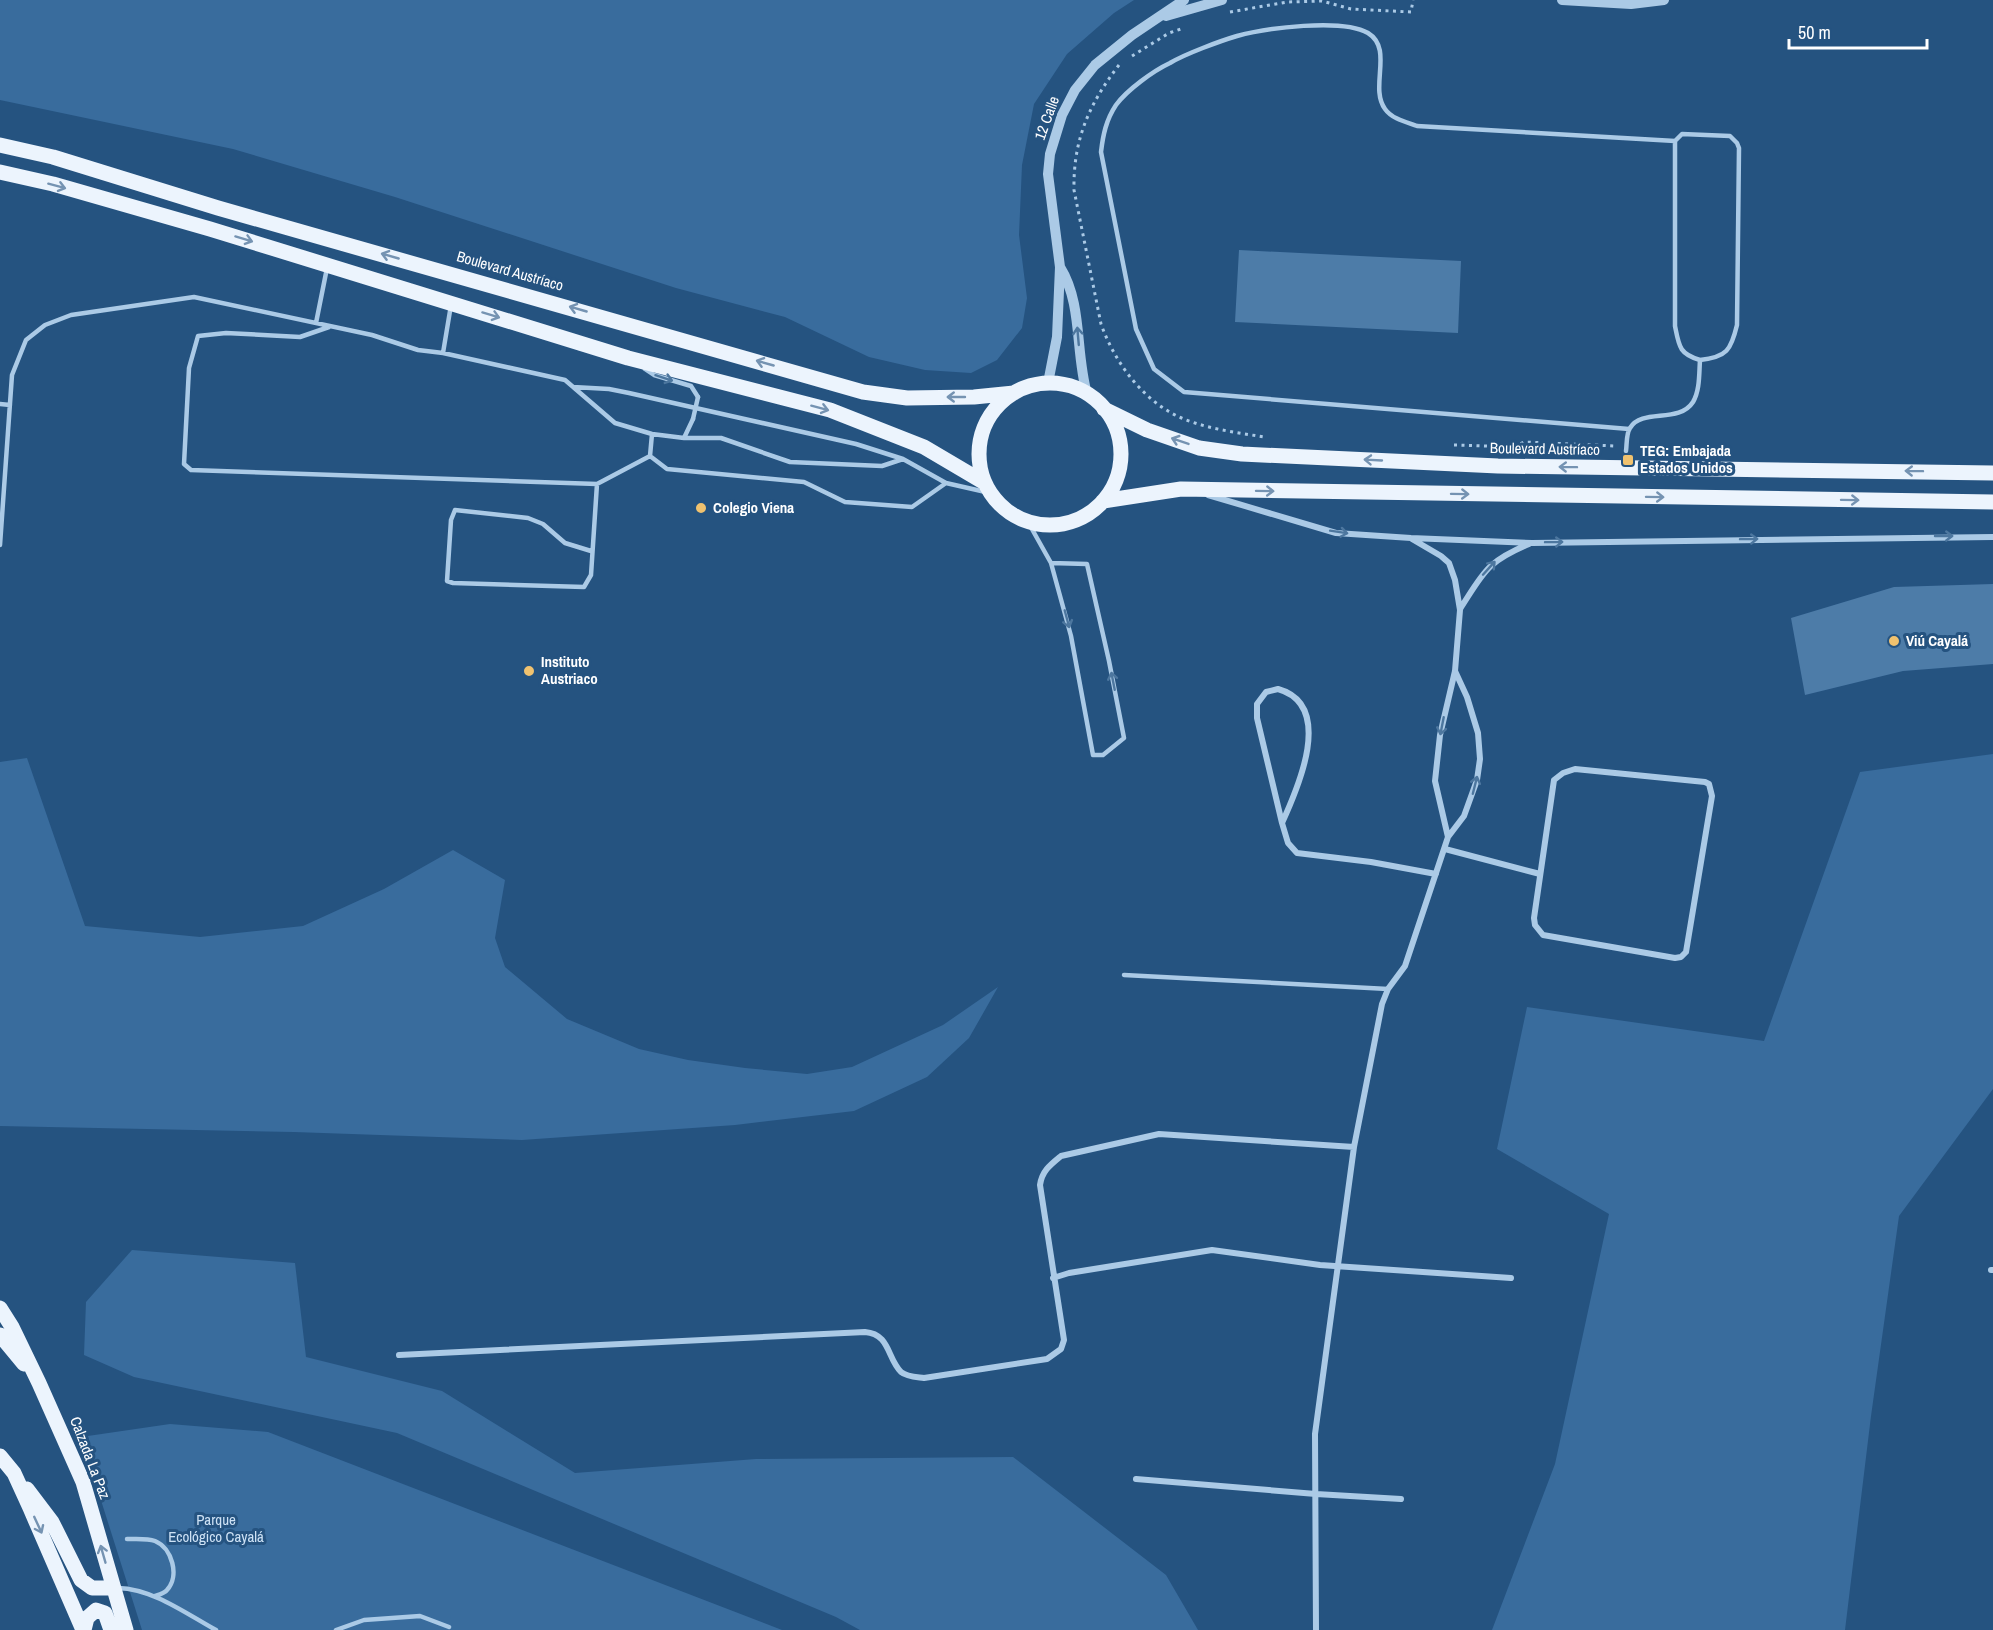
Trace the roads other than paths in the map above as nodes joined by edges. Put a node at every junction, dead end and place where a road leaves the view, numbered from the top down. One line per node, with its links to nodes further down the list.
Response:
1 (1184, 0): 5 (street, 12 Calle)
2 (1222, 0): 5 (street, 12 Calle)
3 (1562, 0): 4 (street)
4 (1664, 0)
5 (1158, 19): 10 (street, 12 Calle)
6 (1675, 141): 16 (lane); 16 (lane); 24 (lane)
7 (0, 145): 19 (main road, Boulevard Austríaco, one-way to 7)
8 (0, 172): 9 (main road, one-way to 9)
9 (327, 265): 11 (main road); 12 (lane)
10 (1060, 267): 17 (street, 12 Calle); 20 (street, 12 Calle, one-way to 10)
11 (452, 303): 14 (lane); 15 (main road, one-way to 15)
12 (316, 323): 13 (lane); 22 (lane)
13 (331, 326): 14 (lane); 32 (lane)
14 (443, 352): 18 (lane)
15 (628, 357): 26 (lane, one-way to 26, bridge); 33 (main road, one-way to 33)
16 (1700, 360): 24 (lane)
17 (1048, 383): 19 (main road); 20 (main road)
18 (573, 387): 25 (lane); 29 (lane)
19 (1014, 393): 33 (main road)
20 (1087, 394): 23 (main road)
21 (0, 404): 22 (lane)
22 (10, 405): 41 (lane)
23 (1104, 409): 30 (main road, Boulevard Austríaco, one-way to 23); 35 (main road)
24 (1629, 429): 27 (lane)
25 (652, 434): 26 (lane); 28 (lane)
26 (684, 438): 29 (lane)
27 (1626, 449)
28 (650, 456): 31 (lane); 32 (lane)
29 (903, 459): 31 (lane)
30 (1993, 473)
31 (946, 483): 33 (lane)
32 (597, 484): 42 (lane)
33 (988, 488): 37 (main road)
34 (1181, 489): 35 (main road); 36 (main road, one-way to 36); 39 (street, one-way to 39)
35 (1103, 501): 37 (main road)
36 (1993, 502)
37 (1028, 522): 43 (lane)
38 (1993, 537): 40 (street, one-way to 38)
39 (1412, 538): 40 (street); 44 (street)
40 (1532, 543): 44 (street, one-way to 40)
41 (0, 545)
42 (591, 551): 42 (lane)
43 (1051, 563): 43 (lane, one-way to 43)
44 (1460, 609): 45 (street)
45 (1455, 671): 47 (street, one-way to 47); 47 (street, one-way to 45)
46 (1282, 823): 46 (street); 49 (street)
47 (1448, 837): 48 (street)
48 (1445, 849): 49 (street); 50 (street)
49 (1436, 874): 52 (street)
50 (1540, 874): 50 (street)
51 (1125, 975): 52 (lane)
52 (1388, 989): 53 (street)
53 (1354, 1147): 54 (street); 55 (street)
54 (1336, 1266): 55 (street); 56 (street); 64 (street)
55 (1053, 1278): 59 (street)
56 (1511, 1278)
57 (0, 1308): 60 (main road, Calzada La Paz)
58 (0, 1335): 60 (main road)
59 (399, 1355)
60 (39, 1383): 67 (main road, Calzada La Paz, one-way to 60)
61 (0, 1456): 62 (main road)
62 (14, 1473): 67 (main road); 70 (main road, one-way to 70)
63 (1136, 1479): 64 (street)
64 (1316, 1494): 65 (street); 75 (street)
65 (1401, 1499)
66 (127, 1539): 68 (lane)
67 (113, 1588): 68 (lane); 72 (main road, Calzada La Paz)
68 (155, 1596): 73 (lane)
69 (449, 1627): 74 (lane)
70 (83, 1630): 71 (main road)
71 (111, 1630)
72 (126, 1630)
73 (216, 1630)
74 (336, 1630)
75 (1316, 1630)

